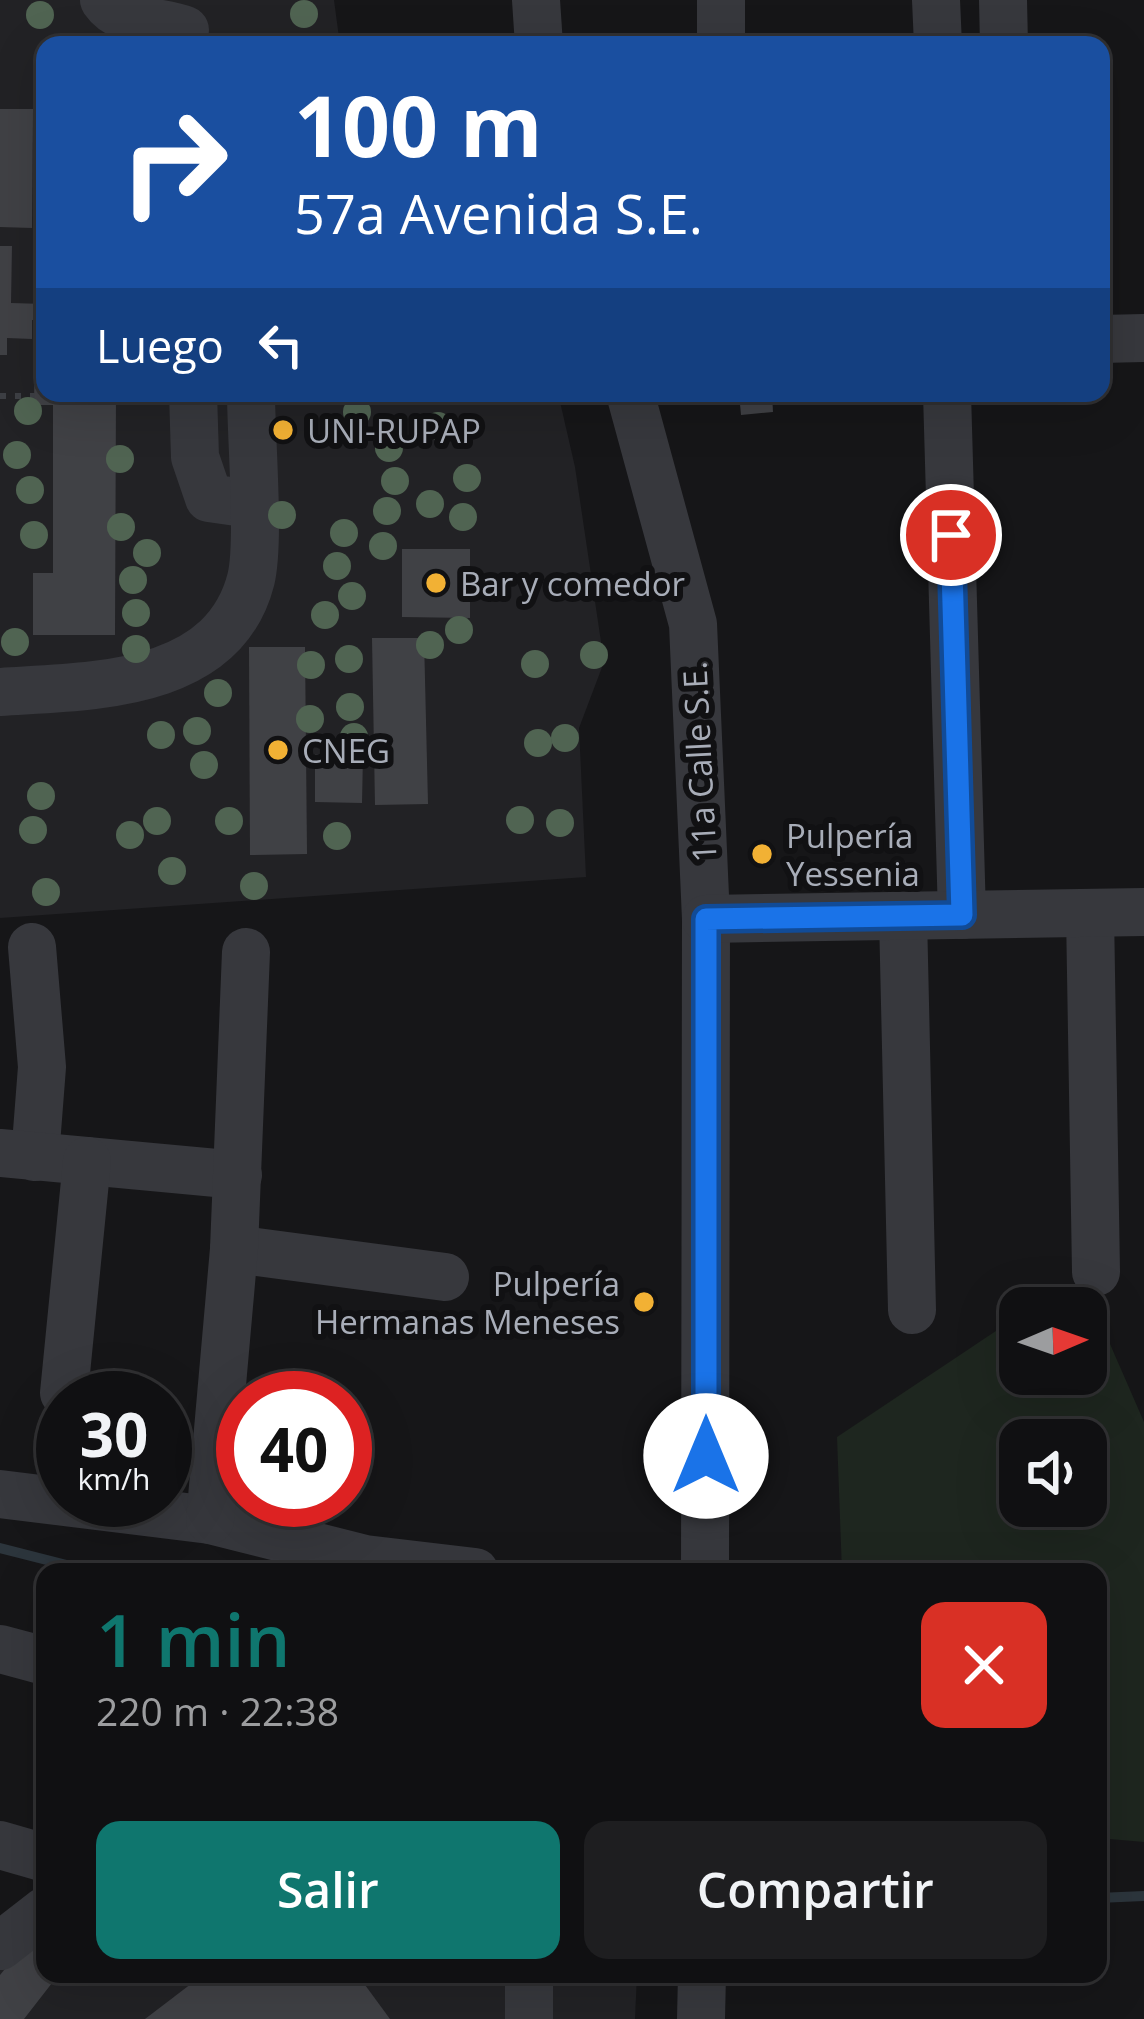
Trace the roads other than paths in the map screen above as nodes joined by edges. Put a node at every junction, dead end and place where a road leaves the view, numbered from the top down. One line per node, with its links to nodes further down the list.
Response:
1 (104, 0): 6 (street)
2 (536, 0): 7 (street)
3 (721, 0): 8 (street)
4 (936, 0): 9 (street)
5 (1003, 0): 10 (street)
6 (186, 33)
7 (538, 36)
8 (721, 36)
9 (938, 36)
10 (1004, 36)
11 (1144, 338): 12 (street)
12 (1110, 339)
13 (193, 402): 17 (street)
14 (251, 402): 17 (street)
15 (632, 402): 23 (street, 11a Calle S.E.)
16 (947, 402): 21 (street)
17 (251, 504): 18 (street)
18 (0, 692)
19 (1144, 912): 20 (street)
20 (1090, 913): 21 (street); 30 (street)
21 (962, 915): 22 (street)
22 (902, 916): 23 (street); 32 (street)
23 (706, 919): 37 (street, 11a Calle S.E.)
24 (32, 947): 26 (street)
25 (246, 952): 28 (street)
26 (18, 1155): 27 (street)
27 (88, 1161): 28 (street); 33 (street)
28 (238, 1175): 29 (street)
29 (233, 1249): 31 (street); 35 (street)
30 (1096, 1272)
31 (446, 1276)
32 (912, 1310)
33 (66, 1371)
34 (0, 1494): 35 (street)
35 (211, 1520): 36 (street)
36 (399, 1563)
37 (705, 1563)
38 (0, 1649): 39 (street)
39 (36, 1659)
40 (0, 1845): 41 (street)
41 (36, 1855)
42 (36, 1918): 43 (street)
43 (0, 1946)
44 (702, 1983): 45 (street)
45 (701, 2019)

